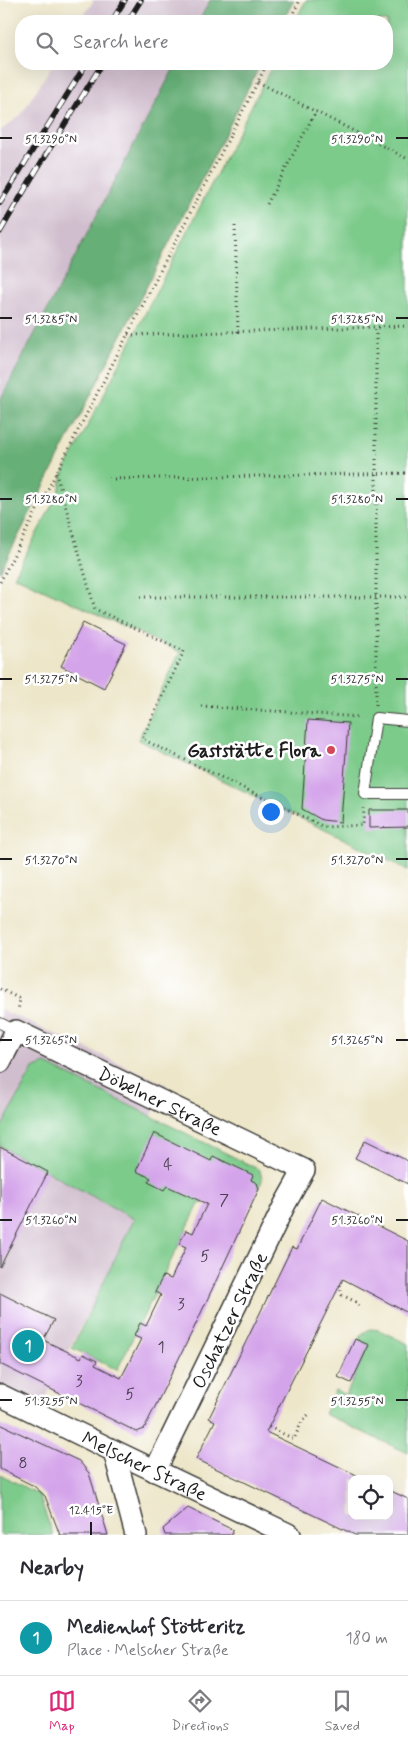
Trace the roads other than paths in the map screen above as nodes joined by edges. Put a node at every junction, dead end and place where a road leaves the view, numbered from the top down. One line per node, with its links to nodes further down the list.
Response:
1 (408, 721): 2 (lane)
2 (408, 794)
3 (8, 1027): 4 (street); 5 (street, Döbelner Straße)
4 (0, 1062)
5 (304, 1170): 8 (street, Oschatzer Straße)
6 (0, 1395): 7 (street, Melscher Straße)
7 (114, 1451): 8 (street, Melscher Straße); 9 (street)
8 (155, 1471): 10 (street, Melscher Straße)
9 (136, 1535)
10 (290, 1535)

